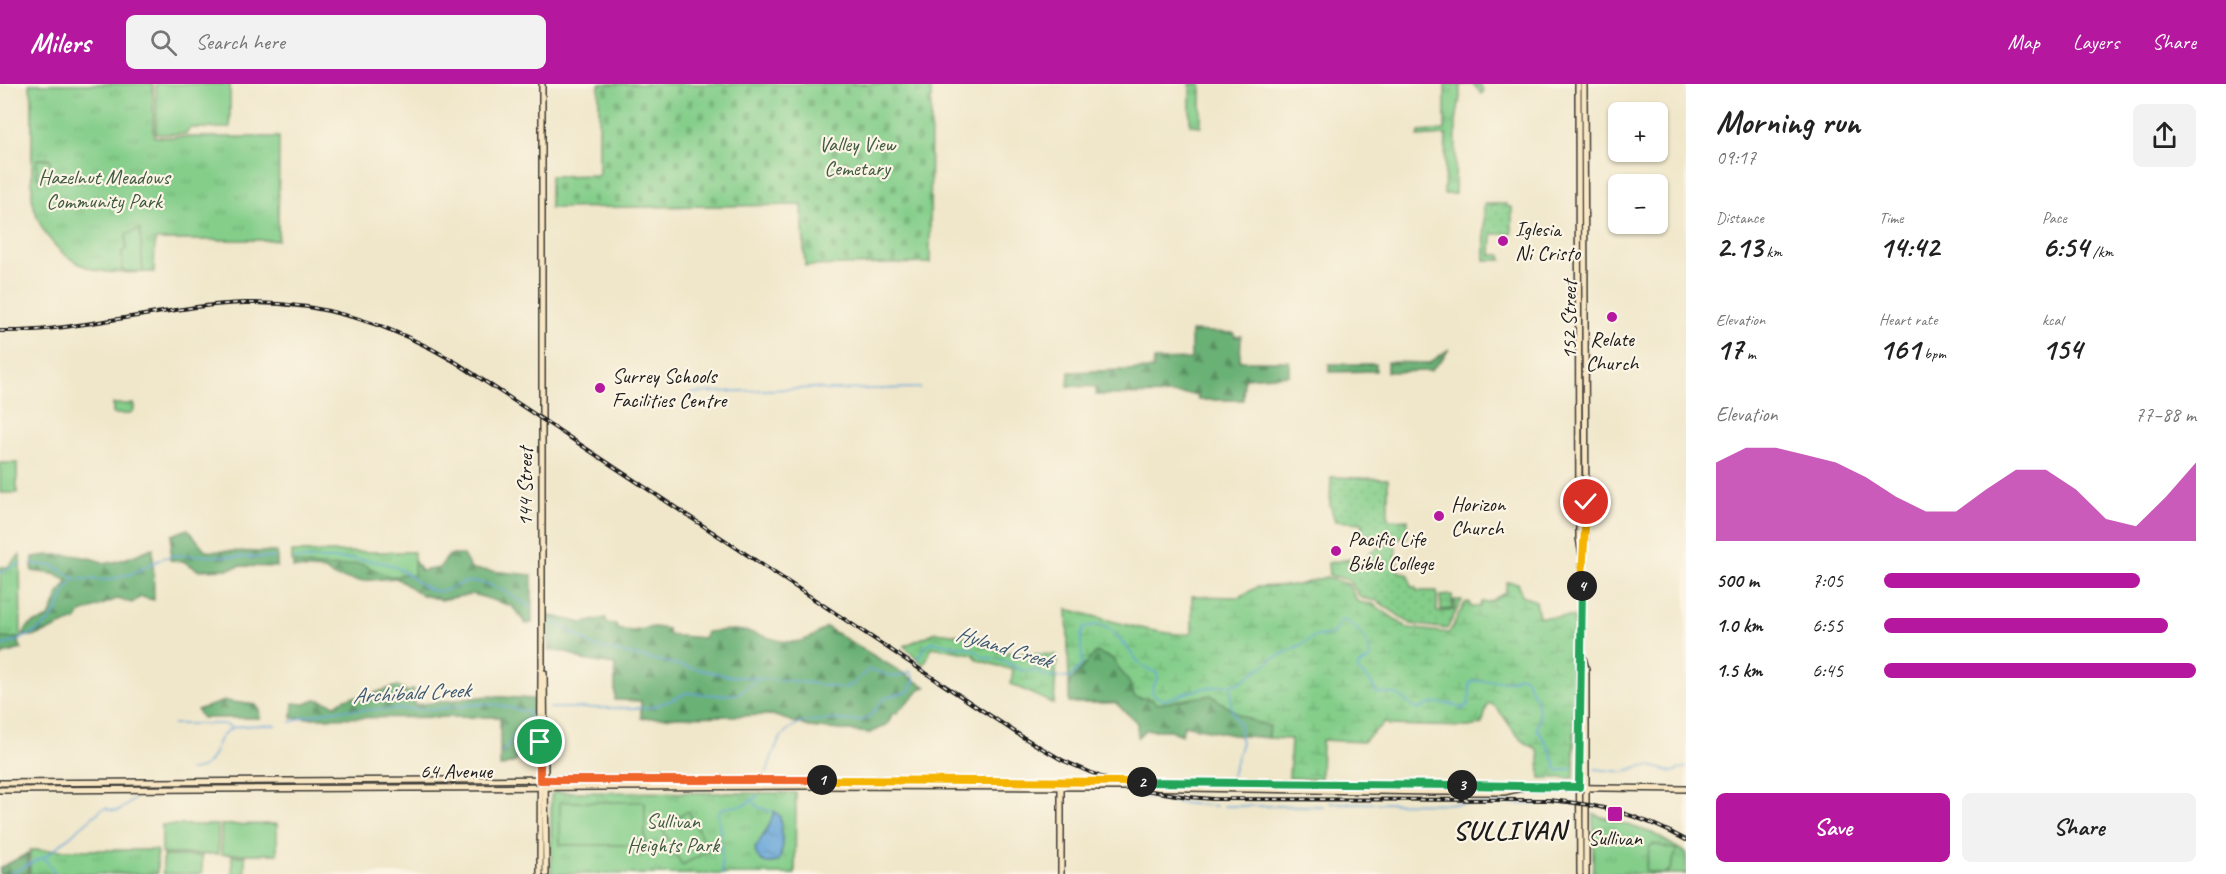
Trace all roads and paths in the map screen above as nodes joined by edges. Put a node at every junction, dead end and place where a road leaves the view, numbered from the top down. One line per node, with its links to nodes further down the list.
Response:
1 (542, 84): 7 (main road, 144 Street)
2 (1578, 84): 4 (main road, 152 Street)
3 (1584, 84): 4 (main road, 152 Street)
4 (1582, 556): 5 (main road, 152 Street)
5 (1582, 654): 15 (main road, 152 Street); 16 (main road, 152 Street)
6 (477, 780): 7 (main road, 64 Avenue); 10 (main road, 64 Avenue); 12 (main road)
7 (543, 780): 8 (main road, 64 Avenue); 17 (main road, 144 Street)
8 (634, 780): 9 (main road, 64 Avenue); 13 (main road)
9 (678, 780): 11 (main road, 64 Avenue); 14 (main road)
10 (0, 783)
11 (1061, 784): 14 (main road, 64 Avenue); 15 (main road, 64 Avenue); 22 (main road)
12 (435, 787): 17 (main road, 64 Avenue); 19 (main road, 64 Avenue)
13 (606, 787): 14 (main road, 64 Avenue); 17 (main road, 64 Avenue)
14 (644, 787)
15 (1579, 787): 16 (main road, 64 Avenue); 23 (main road, 152 Street)
16 (1586, 787): 18 (main road, 64 Avenue); 24 (main road, 152 Street)
17 (543, 788): 20 (main road, 144 Street); 21 (main road, 144 Street)
18 (1686, 789)
19 (0, 790)
20 (540, 874)
21 (546, 874)
22 (1061, 874)
23 (1580, 874)
24 (1587, 874)

